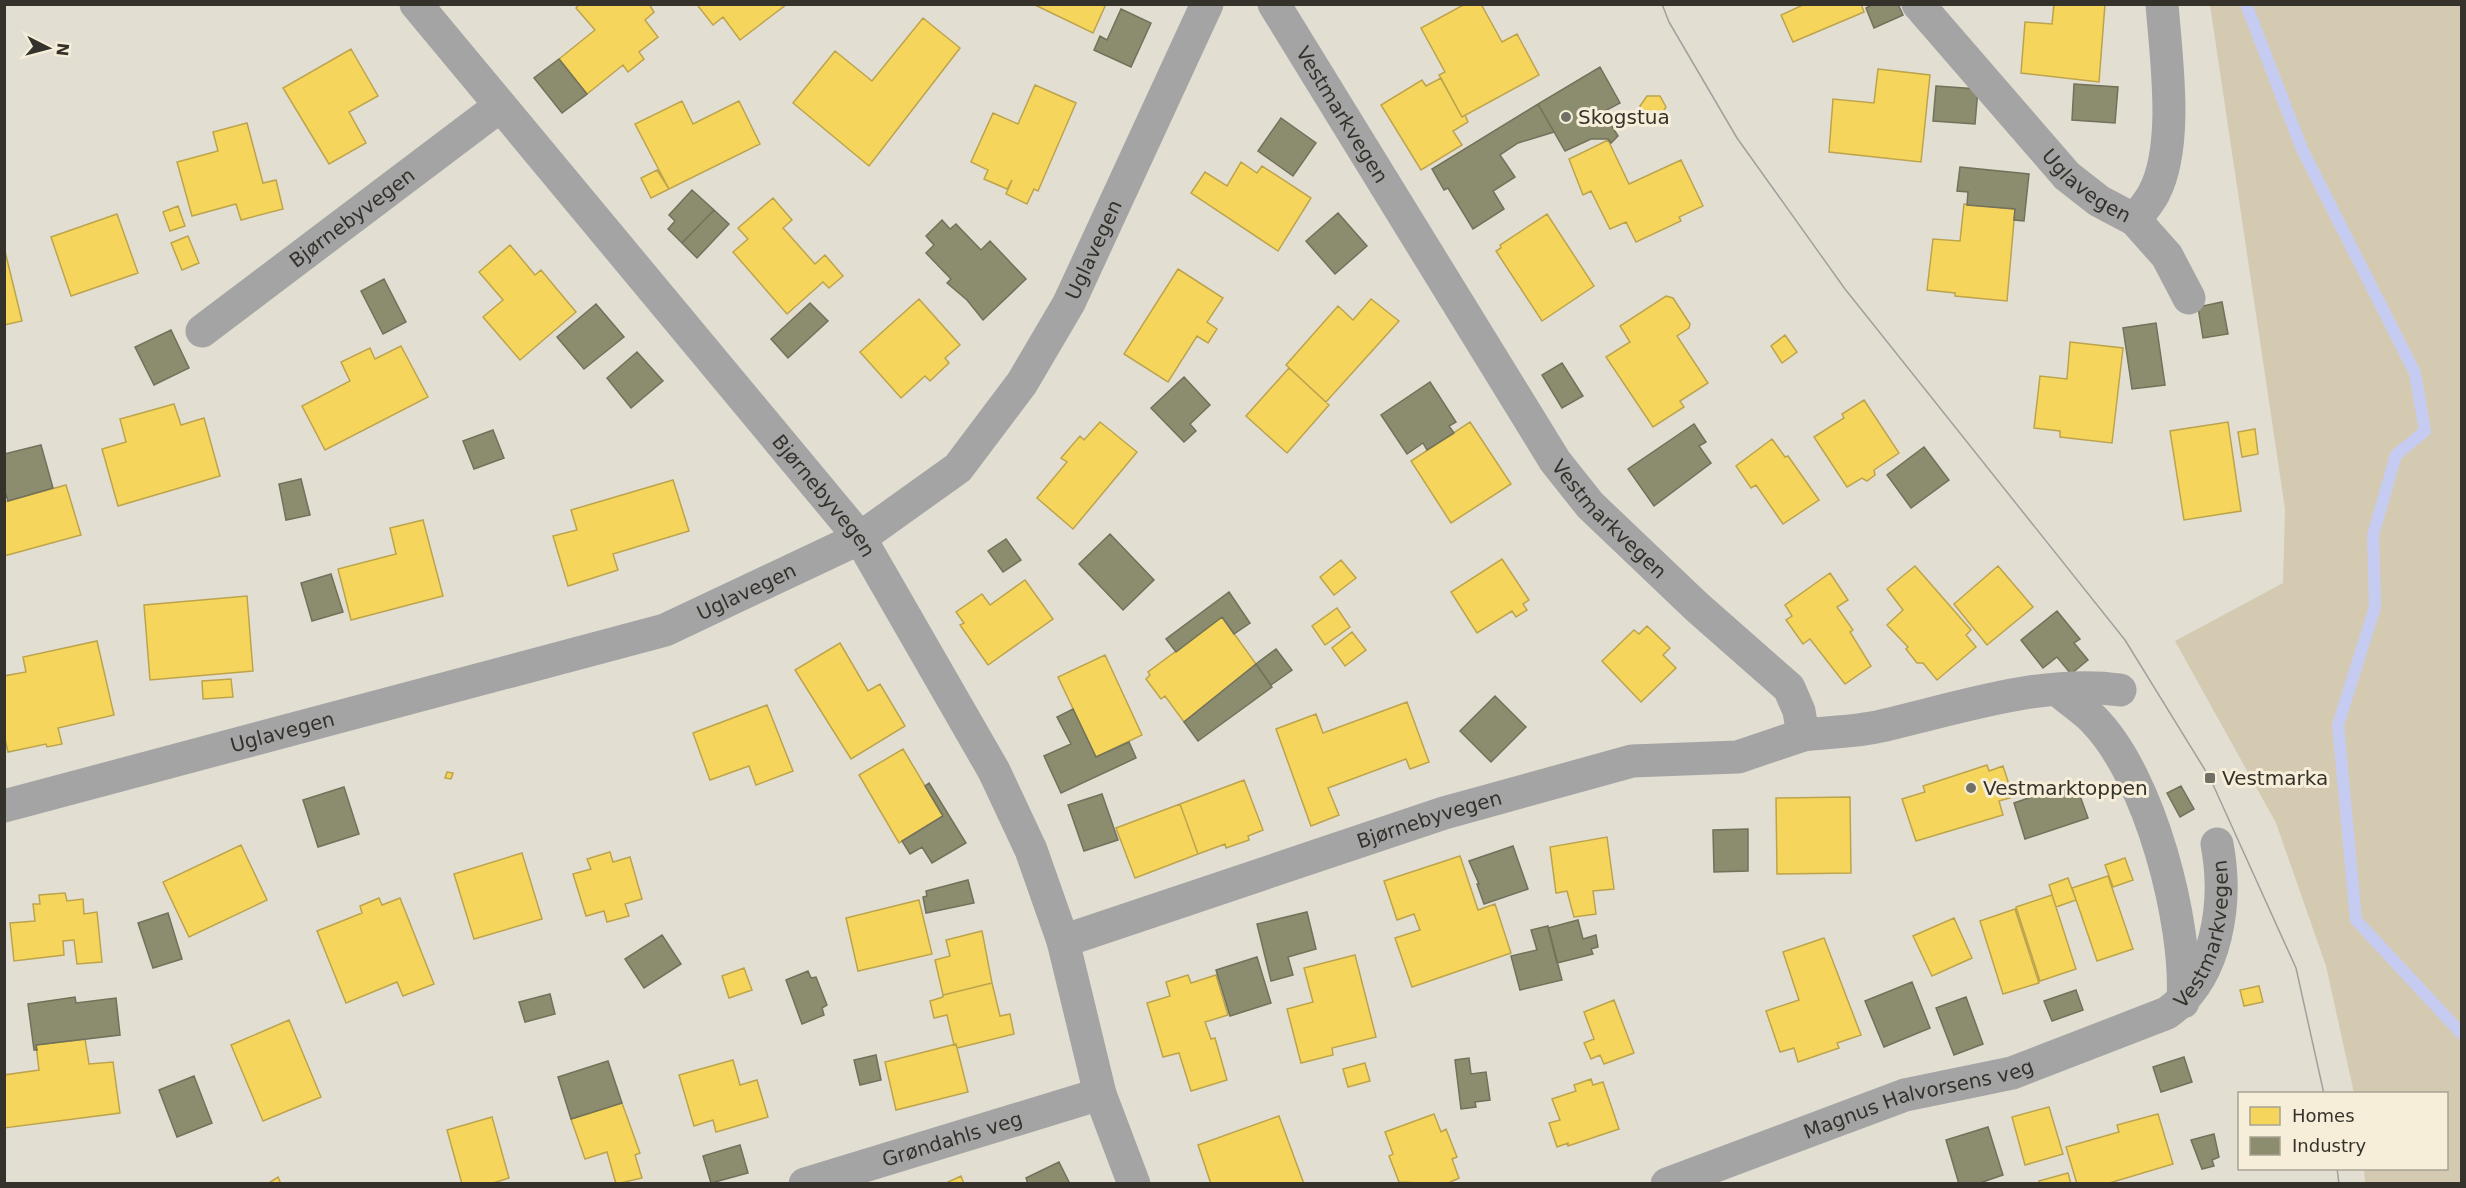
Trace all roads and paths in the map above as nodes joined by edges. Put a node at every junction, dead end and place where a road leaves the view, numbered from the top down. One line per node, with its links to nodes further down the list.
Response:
1 (416, 4): 6 (street, Bjørnebyvegen)
2 (1207, 4): 10 (street, Uglavegen)
3 (1274, 4): 13 (street, Vestmarkvegen)
4 (1918, 4): 7 (street, Uglavegen)
5 (2162, 4): 7 (street, Uglavegen)
6 (500, 106): 9 (street, Bjørnebyvegen); 10 (street, Bjørnebyvegen)
7 (2135, 220): 8 (street)
8 (2189, 298)
9 (202, 331)
10 (860, 538): 14 (street, Uglavegen); 16 (street, Bjørnebyvegen)
11 (2058, 690): 12 (street); 13 (street); 17 (street)
12 (2120, 690)
13 (1803, 735): 16 (street, Bjørnebyvegen)
14 (4, 806)
15 (2217, 844): 17 (street, Vestmarkvegen)
16 (1063, 941): 18 (street, Bjørnebyvegen)
17 (2175, 1007): 21 (street, Magnus Halvorsens veg)
18 (1100, 1094): 19 (street, Grøndahls veg); 20 (street, Bjørnebyvegen)
19 (805, 1184)
20 (1134, 1184)
21 (1667, 1184)

